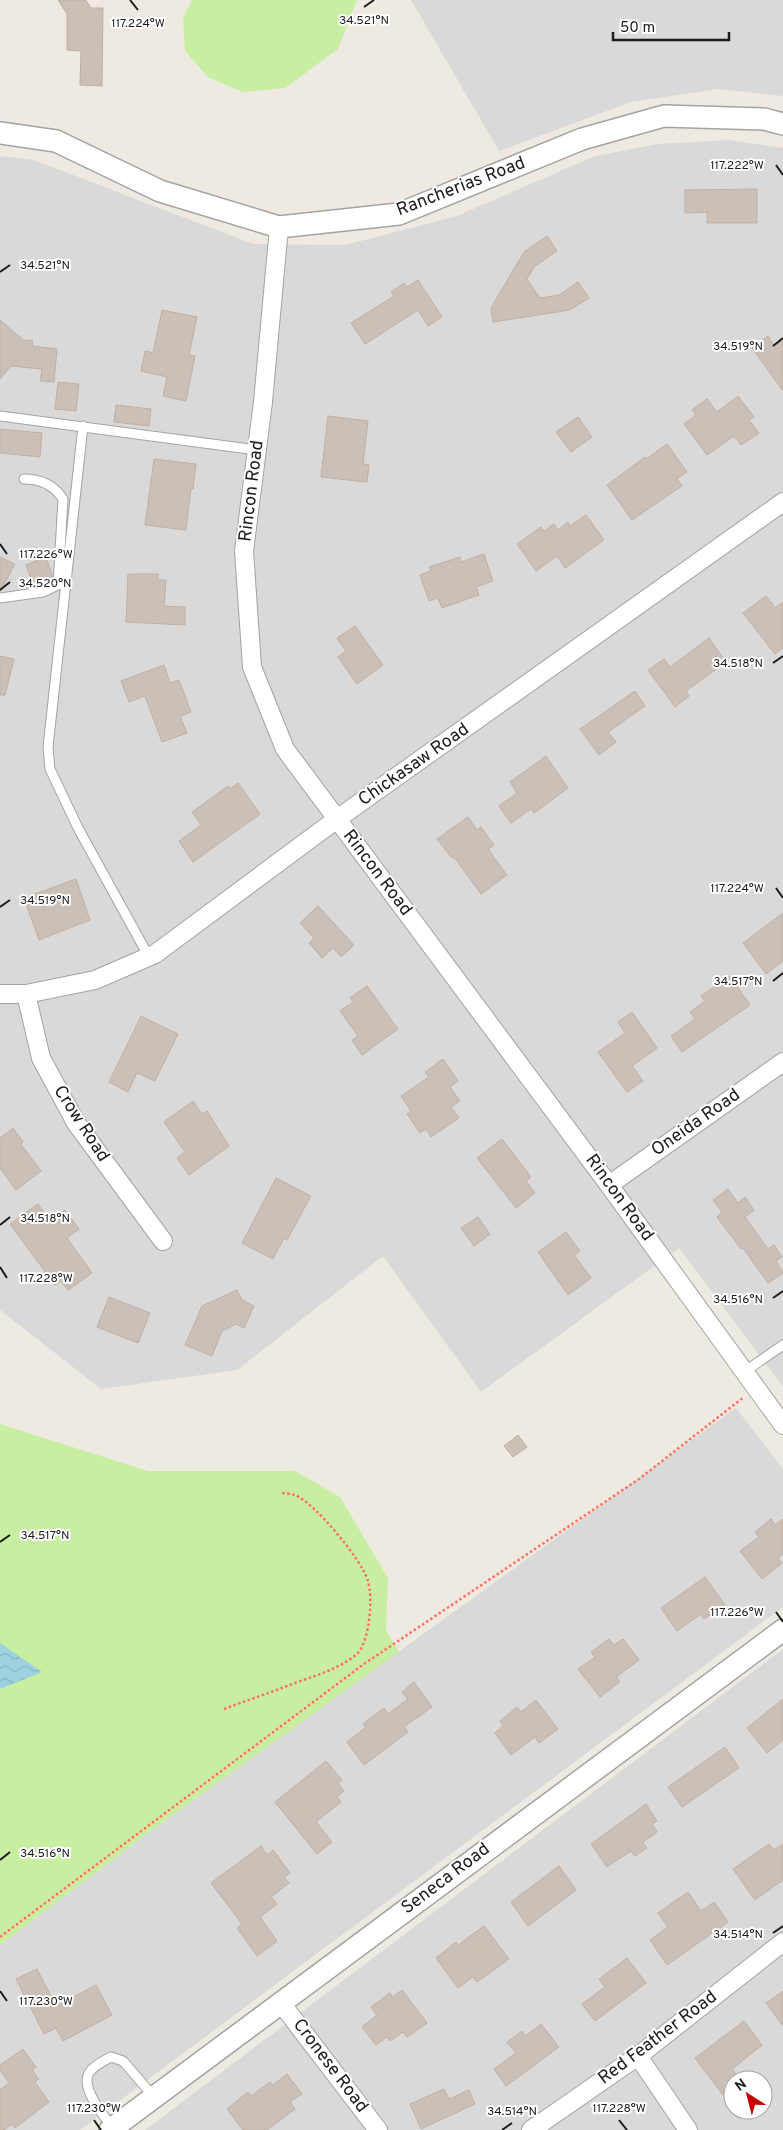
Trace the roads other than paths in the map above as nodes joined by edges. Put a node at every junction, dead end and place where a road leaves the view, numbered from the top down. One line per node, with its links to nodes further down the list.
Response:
1 (783, 124): 3 (street, Rancherias Road)
2 (0, 133): 3 (street, Rancherias Road)
3 (279, 227): 6 (street, Rincon Road)
4 (0, 416): 5 (lane)
5 (83, 426): 6 (lane); 11 (lane)
6 (257, 450): 10 (street, Rincon Road)
7 (24, 479): 9 (lane)
8 (783, 502): 10 (street, Chickasaw Road)
9 (0, 598)
10 (337, 820): 11 (street, Chickasaw Road); 15 (street, Rincon Road)
11 (149, 957): 13 (street, Chickasaw Road)
12 (0, 994): 13 (street, Chickasaw Road)
13 (26, 994): 16 (street, Crow Road)
14 (783, 1062): 15 (street, Oneida Road)
15 (609, 1185): 18 (street, Rincon Road)
16 (162, 1241)
17 (783, 1345): 18 (lane)
18 (744, 1372): 19 (street, Rincon Road)
19 (783, 1424)
20 (783, 1630): 22 (street, Seneca Road)
21 (783, 1942): 23 (street, Red Feather Road)
22 (281, 2003): 24 (street, Seneca Road); 26 (street, Cronese Road)
23 (638, 2056): 27 (street, Red Feather Road); 28 (street)
24 (154, 2097): 25 (street, Seneca Road); 25 (lane)
25 (111, 2129)
26 (378, 2130)
27 (531, 2130)
28 (688, 2130)

